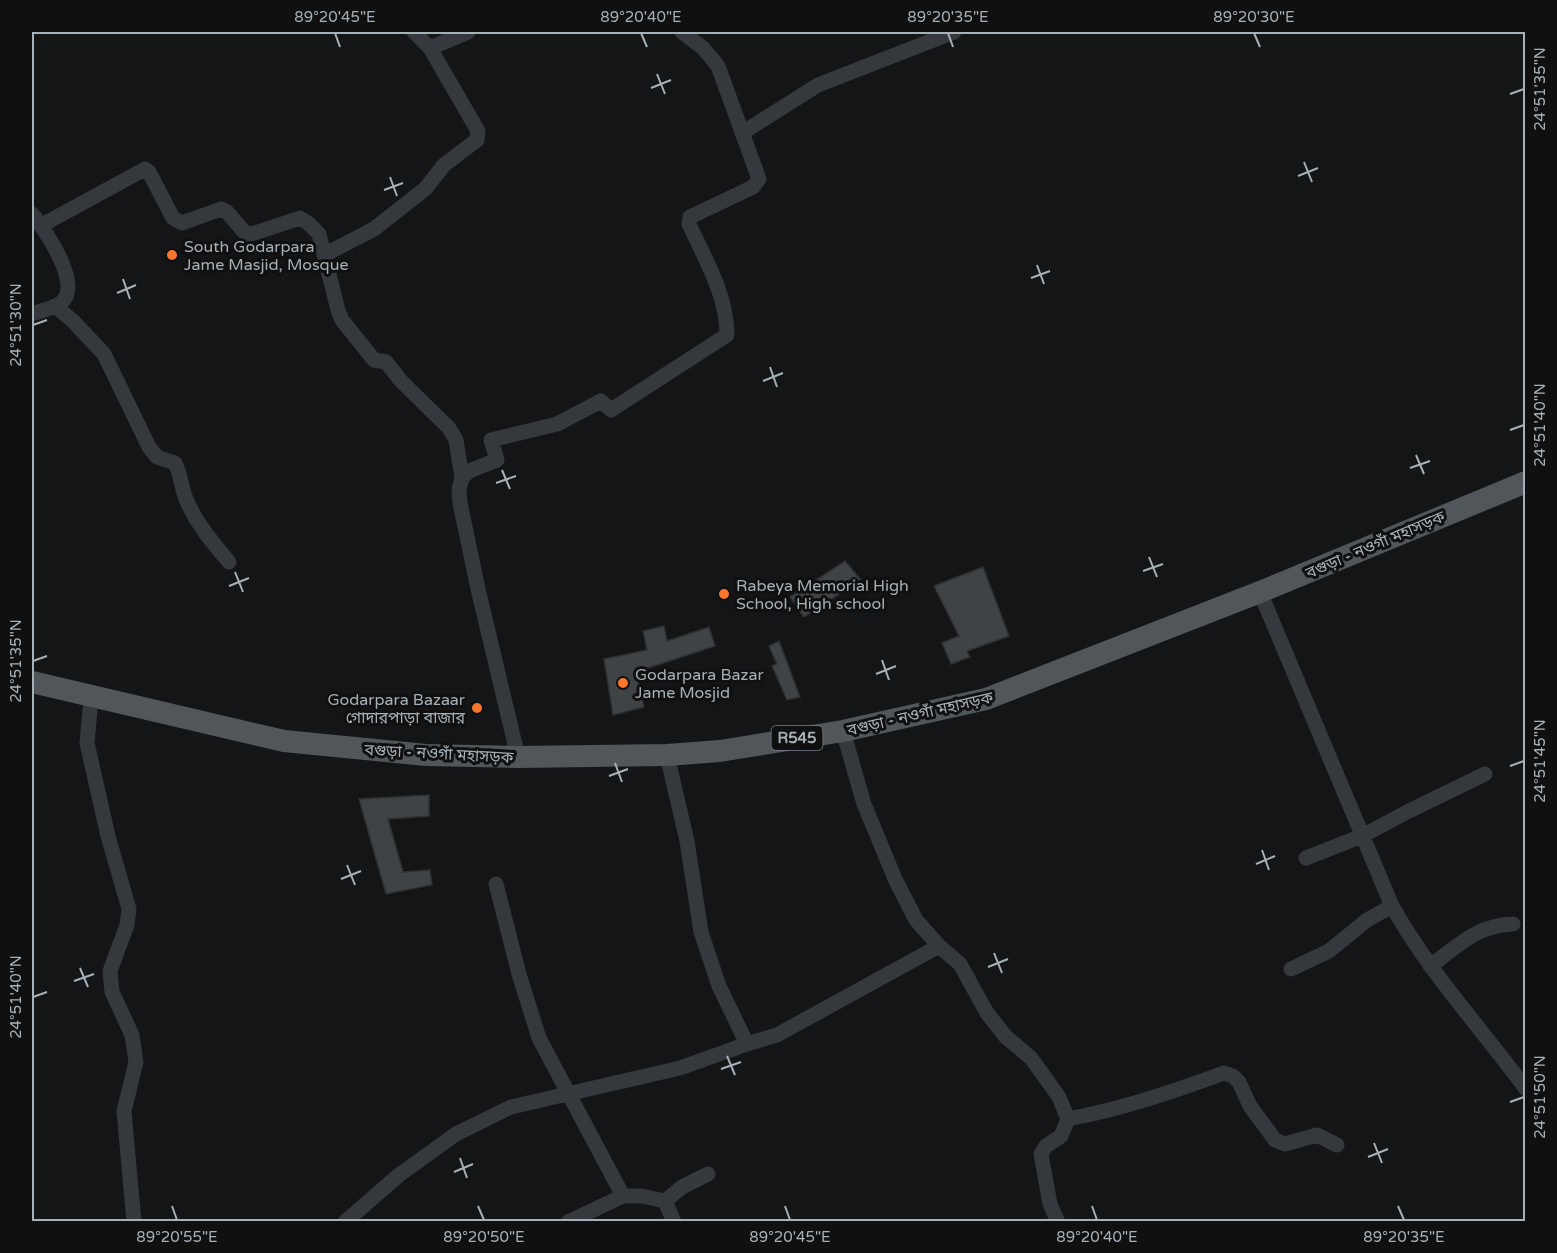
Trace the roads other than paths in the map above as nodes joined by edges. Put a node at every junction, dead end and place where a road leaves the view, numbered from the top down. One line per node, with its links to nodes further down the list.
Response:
1 (414, 32): 5 (street)
2 (468, 32): 5 (street)
3 (684, 32): 6 (street)
4 (954, 32): 6 (street)
5 (430, 48): 8 (street)
6 (742, 133): 11 (street)
7 (37, 220): 8 (street); 9 (street)
8 (324, 255): 11 (street)
9 (56, 306): 10 (street); 13 (street)
10 (32, 314)
11 (462, 478): 19 (street)
12 (1526, 482): 14 (main road, বগুড়া - নওগাঁ মহাসড়ক / R545)
13 (228, 562)
14 (1260, 592): 17 (main road, বগুড়া - নওগাঁ মহাসড়ক / R545); 21 (street)
15 (32, 682): 16 (main road, বগুড়া - নওগাঁ মহাসড়ক / R545)
16 (91, 698): 19 (main road, বগুড়া - নওগাঁ মহাসড়ক / R545); 37 (street)
17 (843, 731): 18 (main road, বগুড়া - নওগাঁ মহাসড়ক / R545); 26 (street)
18 (668, 755): 19 (main road, বগুড়া - নওগাঁ মহাসড়ক / R545); 29 (street)
19 (518, 757)
20 (1485, 774): 21 (street)
21 (1362, 836): 22 (street); 24 (street)
22 (1306, 858)
23 (496, 884): 31 (street)
24 (1392, 906): 27 (street); 28 (street)
25 (1513, 924): 27 (street)
26 (939, 946): 29 (street); 32 (street)
27 (1430, 966): 30 (street)
28 (1291, 969)
29 (747, 1044): 31 (street)
30 (1526, 1089)
31 (569, 1093): 35 (street); 38 (street)
32 (1068, 1119): 33 (street); 41 (street)
33 (1337, 1145)
34 (708, 1174): 36 (street)
35 (623, 1196): 36 (street); 39 (street)
36 (665, 1201): 40 (street)
37 (134, 1221)
38 (345, 1221)
39 (568, 1221)
40 (674, 1221)
41 (1058, 1221)

